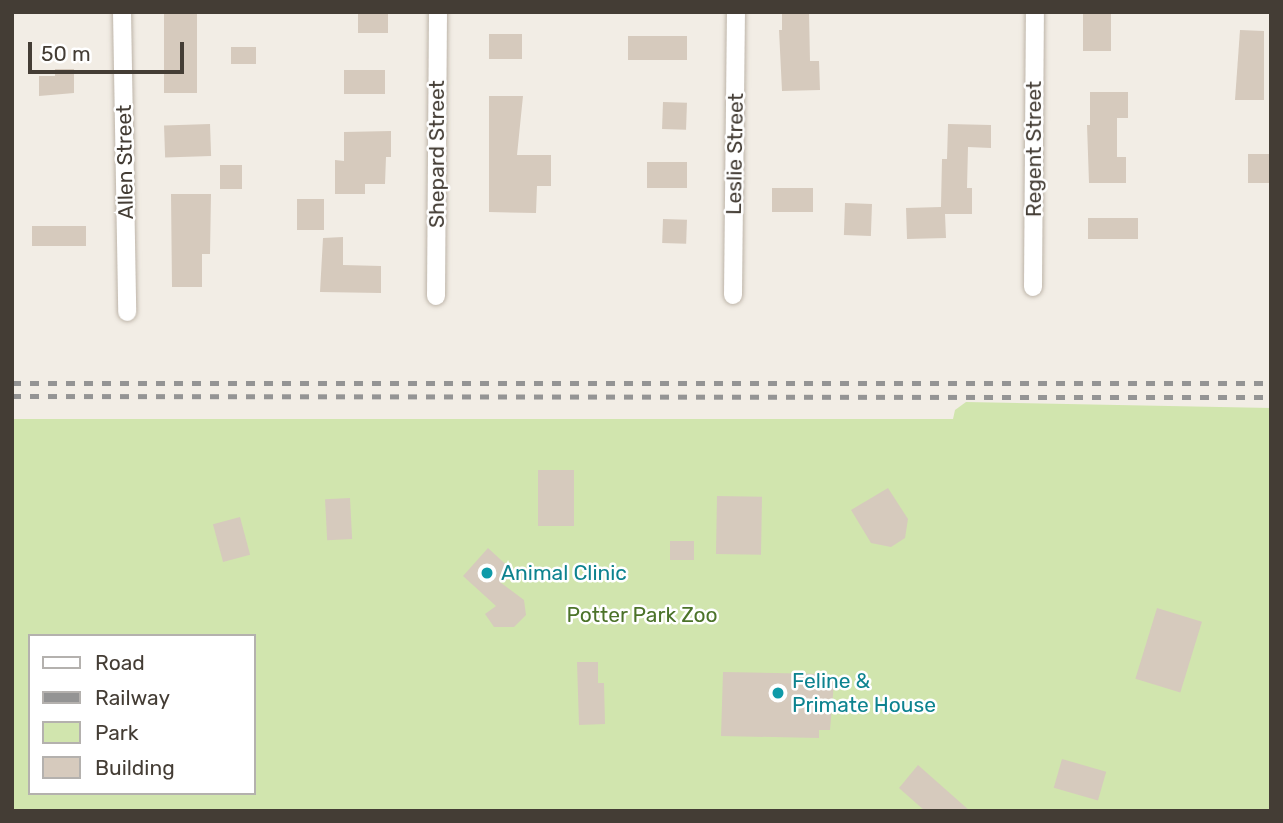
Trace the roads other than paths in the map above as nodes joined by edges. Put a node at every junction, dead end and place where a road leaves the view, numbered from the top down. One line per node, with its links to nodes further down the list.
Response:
1 (122, 12): 8 (street, Allen Street)
2 (438, 12): 7 (street, Shepard Street)
3 (736, 12): 6 (street, Leslie Street)
4 (1035, 12): 5 (street, Regent Street)
5 (1033, 287)
6 (733, 295)
7 (436, 296)
8 (127, 312)

